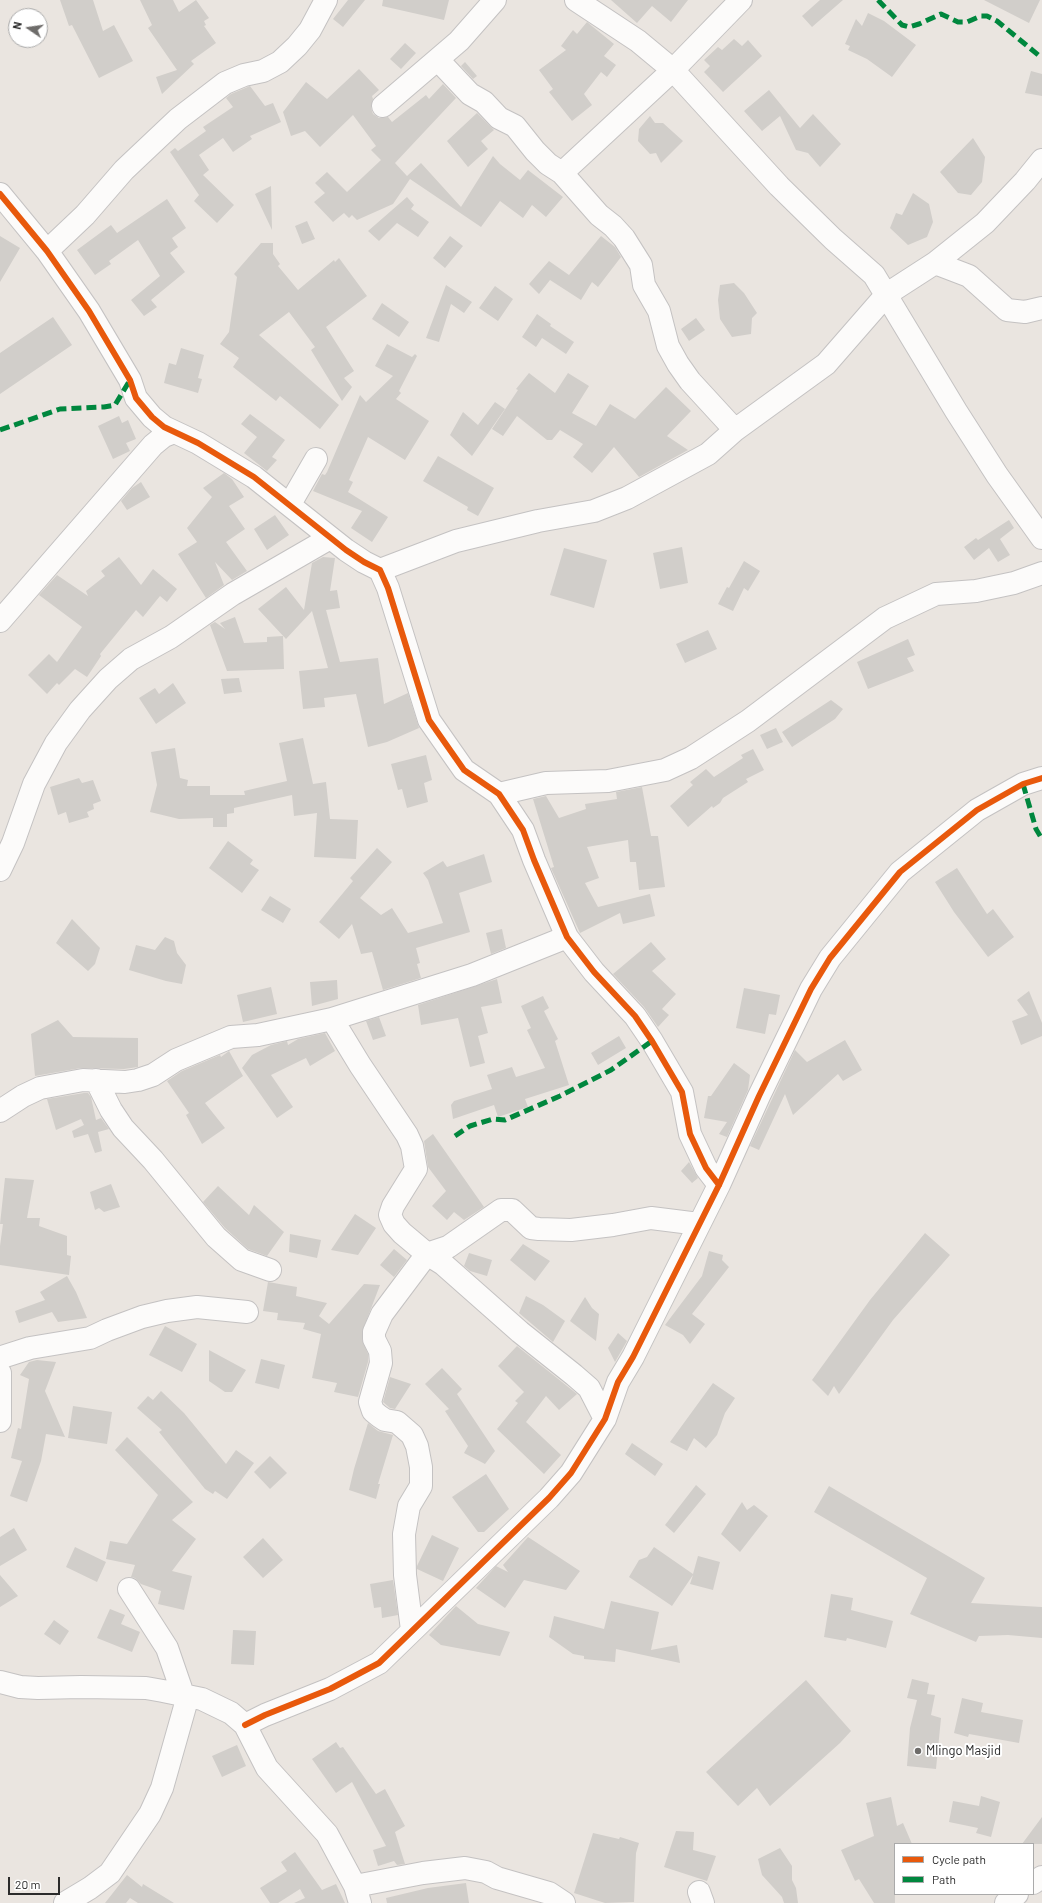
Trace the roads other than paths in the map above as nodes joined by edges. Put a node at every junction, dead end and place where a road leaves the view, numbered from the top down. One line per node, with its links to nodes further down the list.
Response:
1 (326, 0): 11 (street)
2 (494, 0): 5 (street)
3 (576, 0): 6 (street)
4 (741, 0): 6 (street)
5 (438, 60): 7 (street); 9 (street)
6 (673, 70): 9 (street); 13 (street)
7 (383, 106)
8 (1042, 160): 12 (street)
9 (562, 173): 15 (street)
10 (0, 194): 11 (street)
11 (47, 251): 16 (street)
12 (934, 263): 13 (street); 14 (street)
13 (887, 294): 15 (street); 20 (street)
14 (1042, 308)
15 (735, 430): 21 (street)
16 (174, 432): 18 (street); 23 (street)
17 (316, 459): 18 (street)
18 (290, 504): 19 (street)
19 (330, 538): 21 (street); 26 (street)
20 (1042, 538)
21 (380, 570): 25 (street)
22 (1042, 573): 25 (street)
23 (0, 621)
24 (1042, 778): 31 (street)
25 (498, 794): 27 (street)
26 (0, 870)
27 (567, 937): 28 (street); 31 (street)
28 (332, 1019): 29 (street); 33 (street)
29 (96, 1080): 30 (street); 34 (street)
30 (0, 1111)
31 (719, 1185): 32 (street)
32 (699, 1224): 33 (street); 37 (street)
33 (427, 1254): 37 (street); 40 (street)
34 (270, 1270)
35 (247, 1312): 36 (street)
36 (1, 1360): 38 (street)
37 (605, 1419): 40 (street)
38 (0, 1421)
39 (129, 1588): 42 (street)
40 (412, 1630): 43 (street)
41 (0, 1682): 42 (street)
42 (184, 1695): 43 (street); 46 (street)
43 (245, 1725): 44 (street)
44 (358, 1895): 47 (street)
45 (1016, 1895): 48 (street)
46 (65, 1903)
47 (564, 1903)
48 (1006, 1903)

